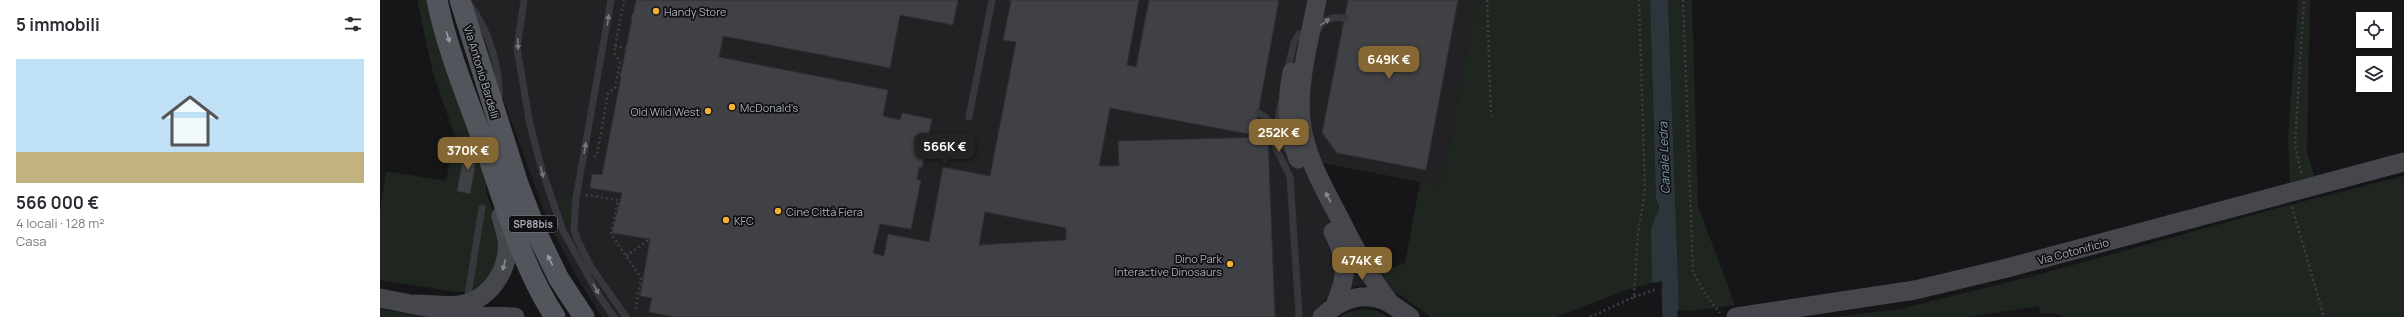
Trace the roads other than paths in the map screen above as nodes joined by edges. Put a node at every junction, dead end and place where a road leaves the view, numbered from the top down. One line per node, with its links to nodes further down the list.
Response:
1 (437, 0): 19 (main road, Via Antonio Bardelli / SP88bis, one-way to 19)
2 (460, 0): 14 (main road, Via Antonio Bardelli / SP88bis)
3 (465, 0): 14 (lane)
4 (524, 0): 29 (lane, one-way to 29)
5 (612, 0): 30 (lane, one-way to 5)
6 (992, 0): 13 (lane)
7 (1306, 0): 10 (street)
8 (1317, 0): 11 (street)
9 (1345, 18): 11 (lane, one-way to 9)
10 (1299, 34): 15 (lane); 16 (street)
11 (1302, 83): 24 (street, one-way to 11)
12 (1258, 113): 15 (lane)
13 (969, 117)
14 (498, 123): 28 (main road, Via Antonio Bardelli / SP88bis, one-way to 14)
15 (1275, 130): 16 (lane); 18 (lane)
16 (1299, 160): 18 (lane); 25 (street)
17 (2404, 162): 32 (street, Via Cotonificio)
18 (1290, 177): 31 (lane)
19 (497, 185): 22 (street, one-way to 22); 27 (main road, Via Antonio Bardelli / SP88bis)
20 (482, 208): 22 (lane)
21 (380, 298): 23 (street)
22 (466, 303): 23 (street)
23 (416, 304): 26 (street)
24 (1402, 312): 25 (street)
25 (1325, 314)
26 (515, 317)
27 (555, 317)
28 (584, 317)
29 (614, 317)
30 (626, 317)
31 (1298, 317)
32 (1736, 317)

